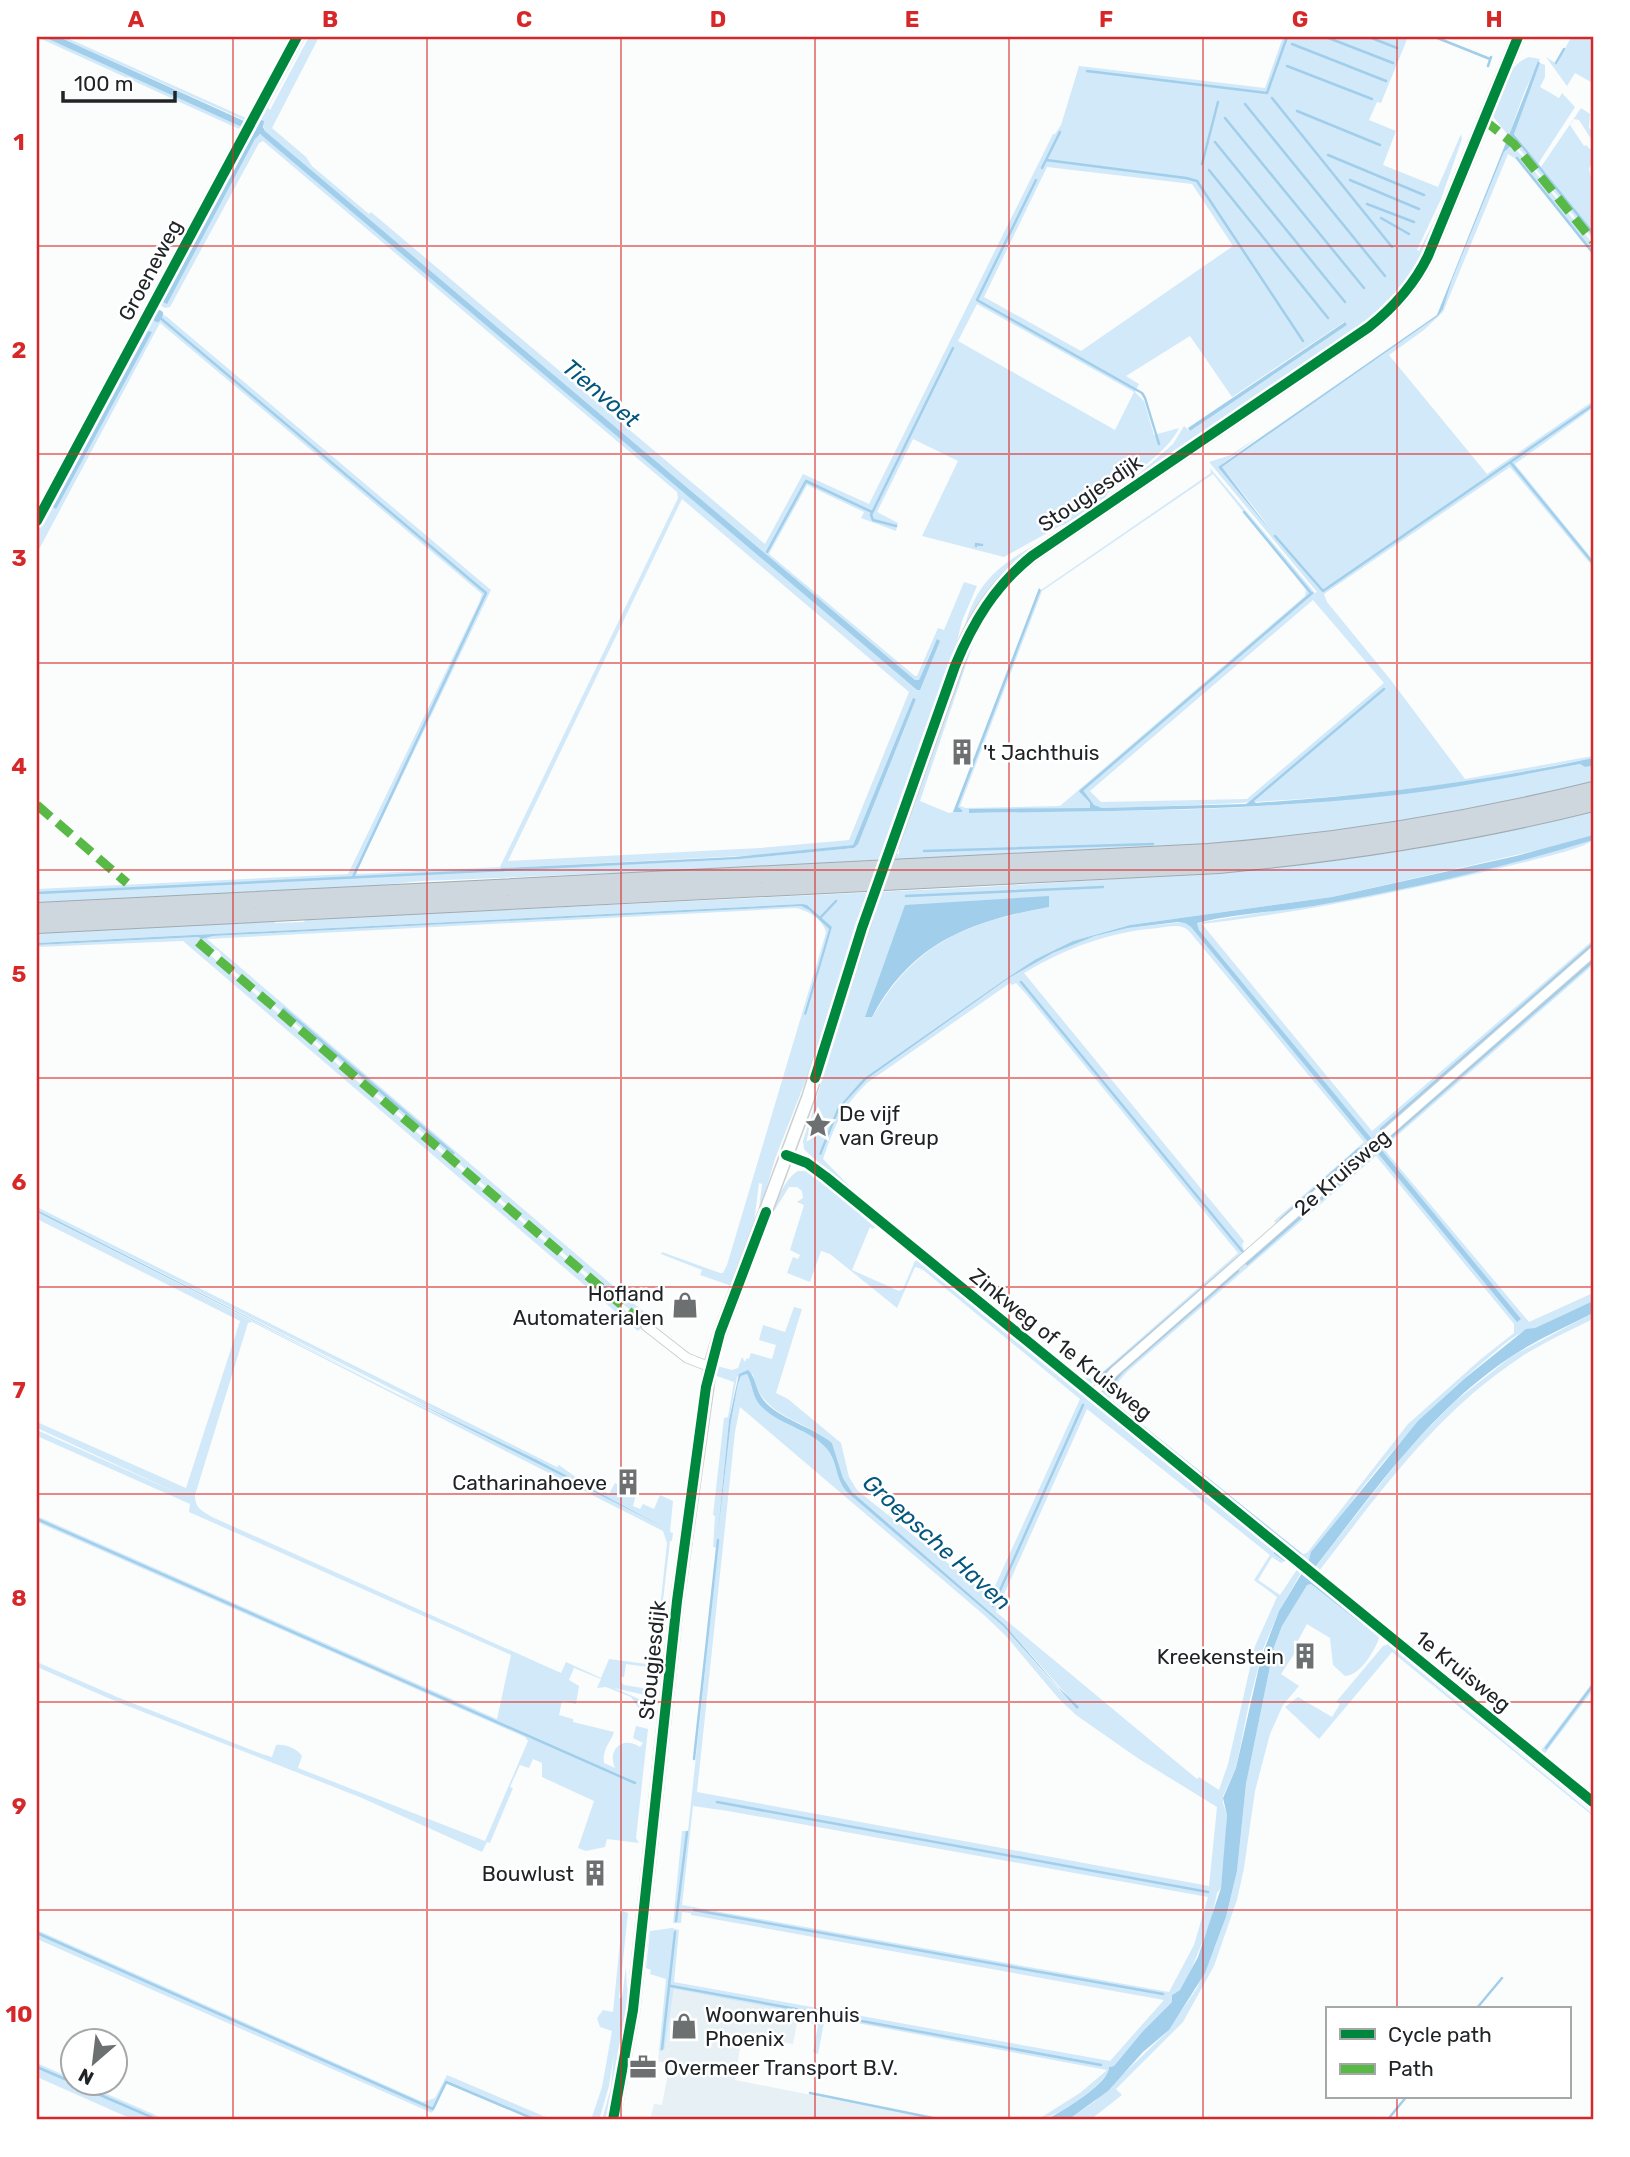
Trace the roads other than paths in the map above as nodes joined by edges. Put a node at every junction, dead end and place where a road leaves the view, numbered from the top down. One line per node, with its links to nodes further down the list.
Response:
1 (297, 37): 3 (street, Groeneweg)
2 (1518, 37): 9 (street, Stougjesdijk, bridge)
3 (37, 521)
4 (1593, 790): 6 (highway)
5 (1593, 803): 7 (highway)
6 (37, 911)
7 (37, 925)
8 (1593, 952): 12 (street, 2e Kruisweg)
9 (786, 1155): 11 (street, Stougjesdijk); 12 (street, Zinkweg of 1e Kruisweg)
10 (646, 1326): 11 (street)
11 (710, 1367): 15 (street, Stougjesdijk)
12 (1093, 1394): 13 (street, Zinkweg of 1e Kruisweg)
13 (1308, 1570): 14 (street, 1e Kruisweg)
14 (1593, 1802)
15 (613, 2120)

